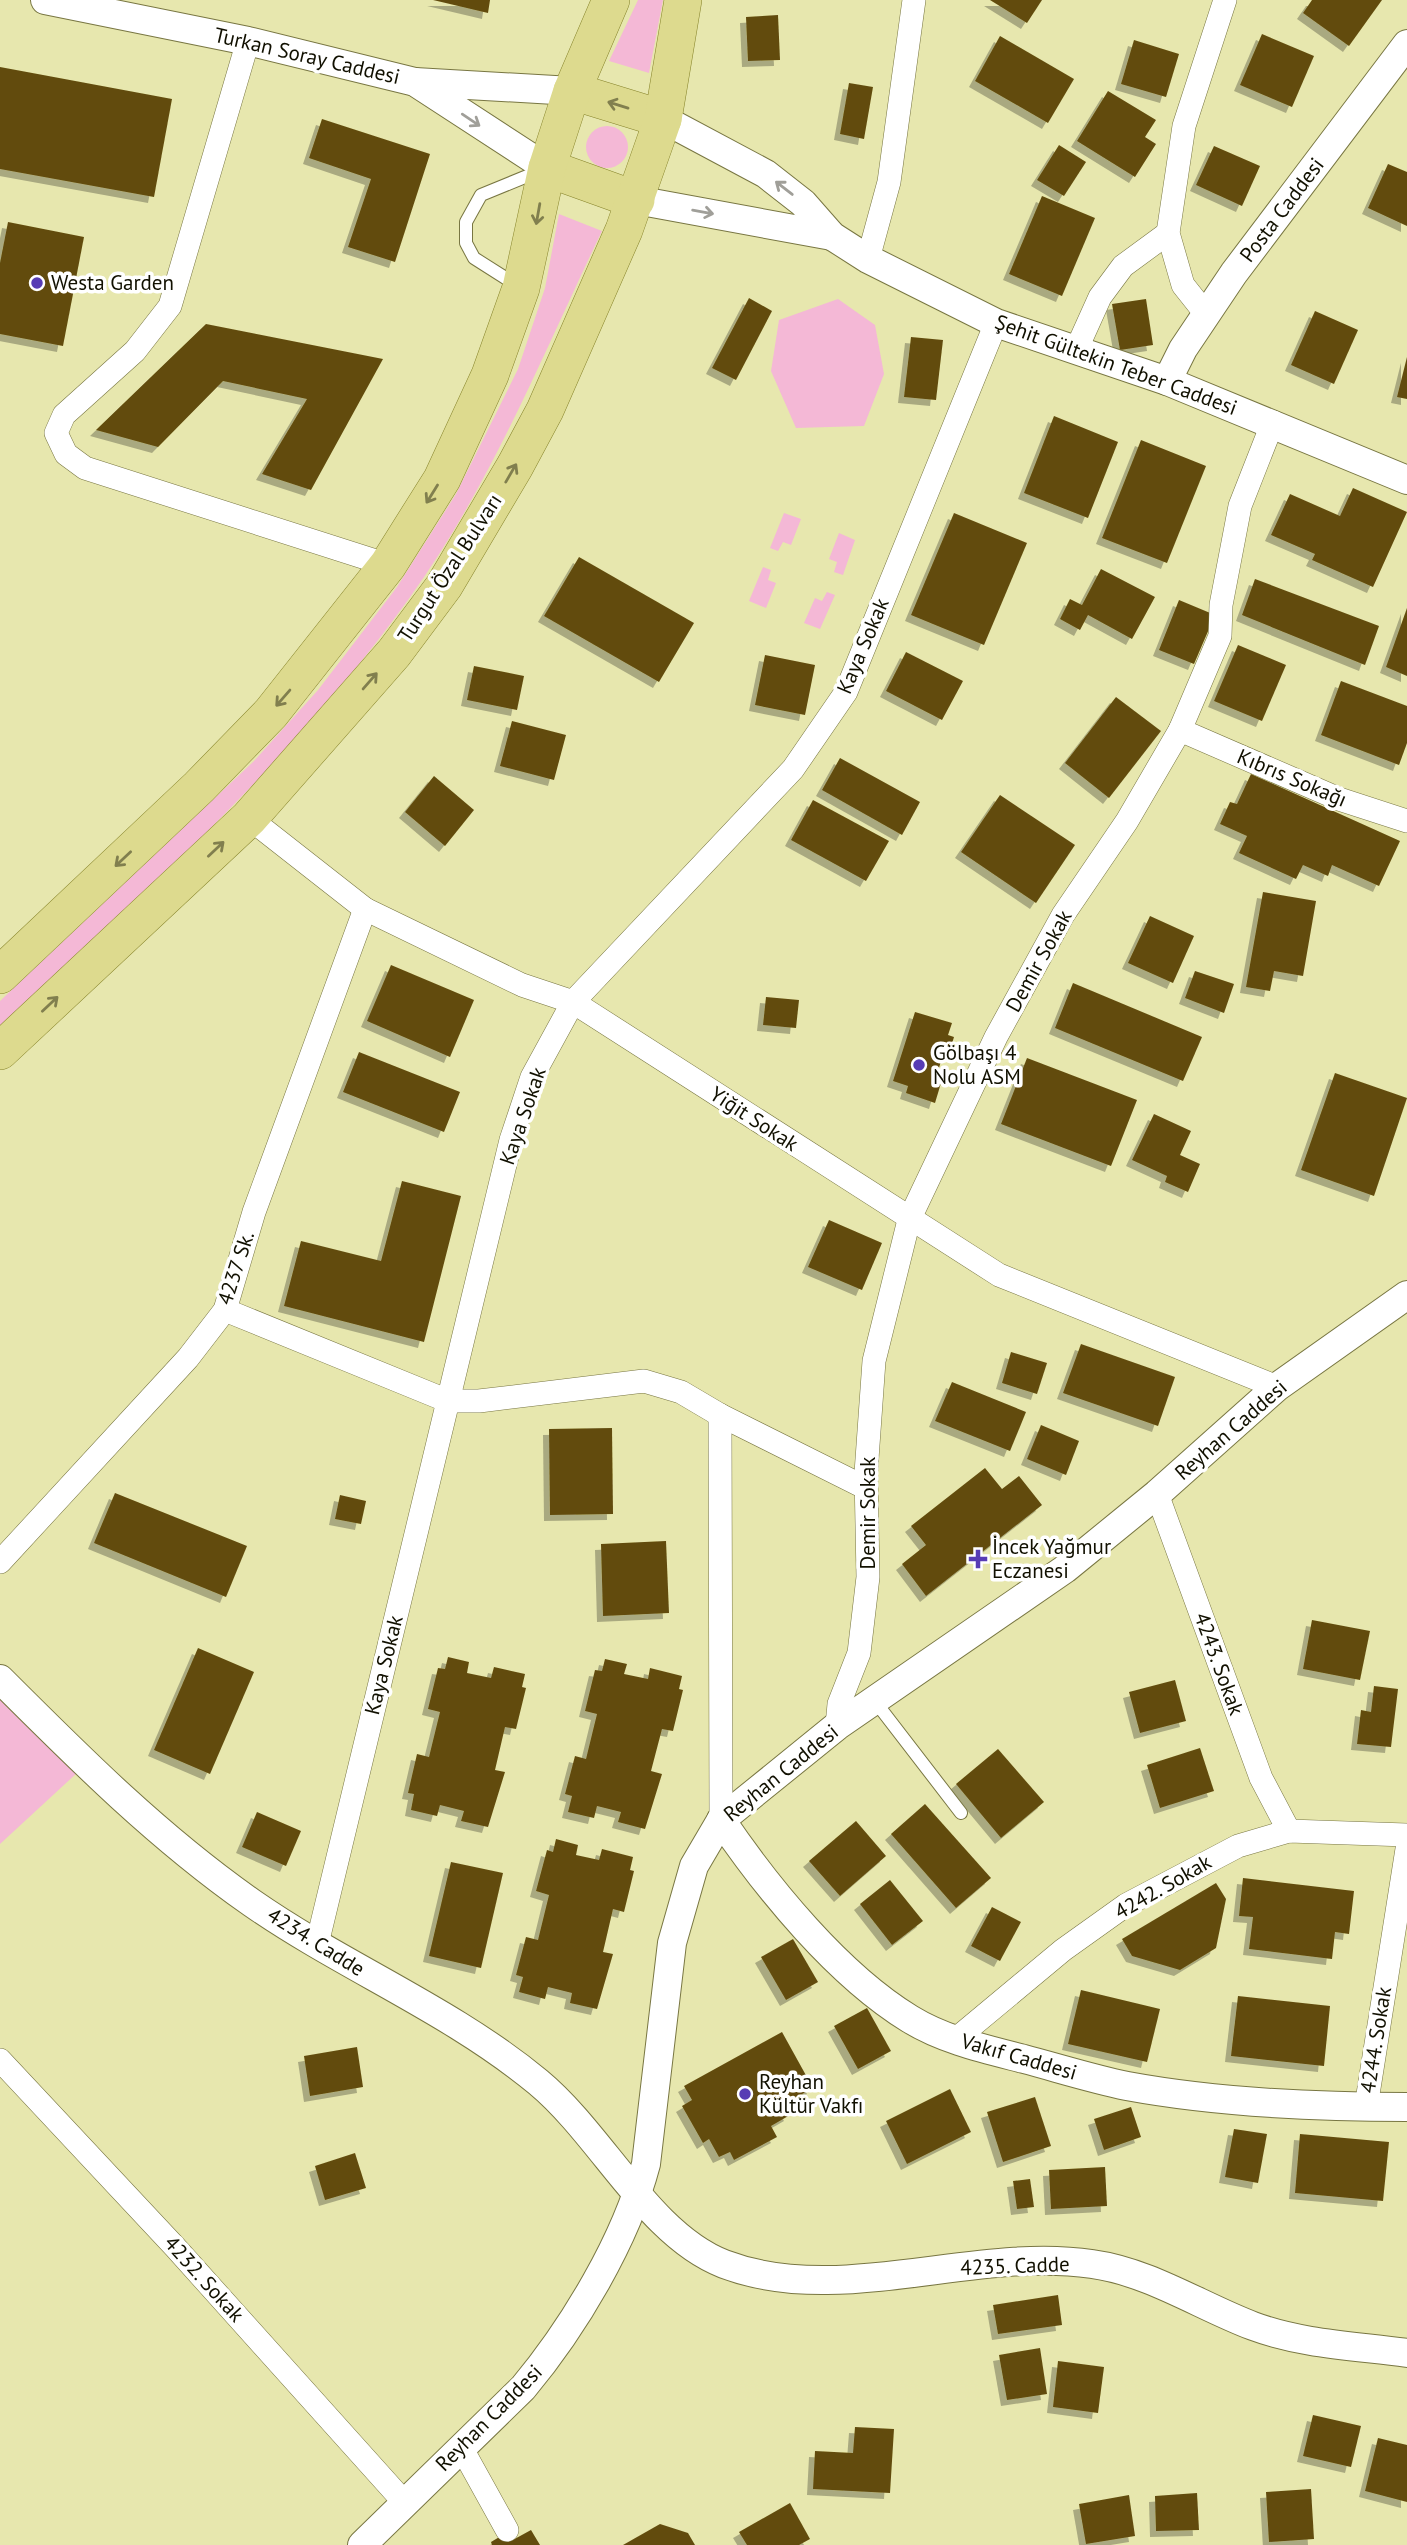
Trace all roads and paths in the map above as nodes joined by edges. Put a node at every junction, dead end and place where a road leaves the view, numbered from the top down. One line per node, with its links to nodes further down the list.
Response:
1 (45, 0): 6 (street, Turkan Soray Caddesi)
2 (611, 0): 9 (main road)
3 (683, 0): 10 (main road, Turgut Özal Bulvarı)
4 (914, 0): 15 (street)
5 (1225, 0): 13 (street)
6 (248, 41): 8 (street, Turkan Soray Caddesi); 23 (street)
7 (1407, 44): 17 (street, Posta Caddesi)
8 (415, 82): 9 (street); 11 (street, Turkan Soray Caddesi, one-way to 11)
9 (572, 90): 10 (main road, one-way to 9); 11 (main road)
10 (663, 119): 12 (main road, Turgut Özal Bulvarı); 14 (street, one-way to 10)
11 (547, 168): 12 (main road); 16 (main road, one-way to 16); 16 (lane)
12 (636, 200): 14 (street, one-way to 14); 25 (main road, Turgut Özal Bulvarı, one-way to 12)
13 (1168, 233): 17 (street); 19 (street)
14 (832, 236): 15 (street, Şehit Gültekin Teber Caddesi)
15 (868, 259): 18 (street, Şehit Gültekin Teber Caddesi)
16 (521, 288): 23 (main road, one-way to 23)
17 (1206, 314): 20 (street, Posta Caddesi)
18 (996, 323): 19 (street, Şehit Gültekin Teber Caddesi); 29 (street, Kaya Sokak)
19 (1077, 348): 20 (street, Şehit Gültekin Teber Caddesi)
20 (1167, 381): 21 (street, Şehit Gültekin Teber Caddesi)
21 (1273, 422): 22 (street, Şehit Gültekin Teber Caddesi); 24 (street, Demir Sokak)
22 (1407, 480)
23 (387, 565): 28 (main road, one-way to 28)
24 (1180, 730): 26 (street, Kıbrıs Sokağı); 31 (street, Demir Sokak)
25 (249, 818): 27 (street, Yiğit Sokak); 30 (main road, Turgut Özal Bulvarı, one-way to 25)
26 (1407, 821)
27 (365, 909): 29 (street, Yiğit Sokak); 33 (street, 4237 Sk.)
28 (0, 975)
29 (573, 1002): 31 (street, Yiğit Sokak); 35 (street, Kaya Sokak)
30 (0, 1051)
31 (909, 1220): 34 (street, Yiğit Sokak); 37 (street, Demir Sokak)
32 (1407, 1295): 34 (street, Reyhan Caddesi)
33 (225, 1310): 35 (street); 39 (street, 4237 Sk.)
34 (1277, 1387): 38 (street, Reyhan Caddesi)
35 (448, 1401): 36 (street); 48 (street, Kaya Sokak)
36 (720, 1415): 37 (street); 44 (street)
37 (866, 1488): 42 (street, Demir Sokak)
38 (1157, 1494): 41 (street, Reyhan Caddesi); 45 (street, 4243. Sokak)
39 (0, 1562)
40 (0, 1679): 48 (street, 4234. Cadde)
41 (873, 1700): 42 (street, Reyhan Caddesi); 43 (lane)
42 (837, 1726): 44 (street, Reyhan Caddesi)
43 (961, 1813)
44 (721, 1820): 49 (street, Vakıf Caddesi); 53 (street, Reyhan Caddesi)
45 (1289, 1831): 46 (street, 4242. Sokak); 49 (street, 4242. Sokak)
46 (1407, 1835)
47 (1407, 1849): 51 (street, 4244. Sokak)
48 (317, 1944): 53 (street, 4234. Cadde)
49 (956, 2039): 51 (street, Vakıf Caddesi)
50 (0, 2060): 56 (street, 4232. Sokak)
51 (1366, 2107): 52 (street, Vakıf Caddesi)
52 (1407, 2107)
53 (639, 2193): 54 (street, 4235. Cadde); 55 (street, Reyhan Caddesi)
54 (1407, 2353)
55 (461, 2446): 56 (street, Reyhan Caddesi); 57 (street)
56 (404, 2502): 58 (street, Reyhan Caddesi)
57 (508, 2530)
58 (362, 2545)

